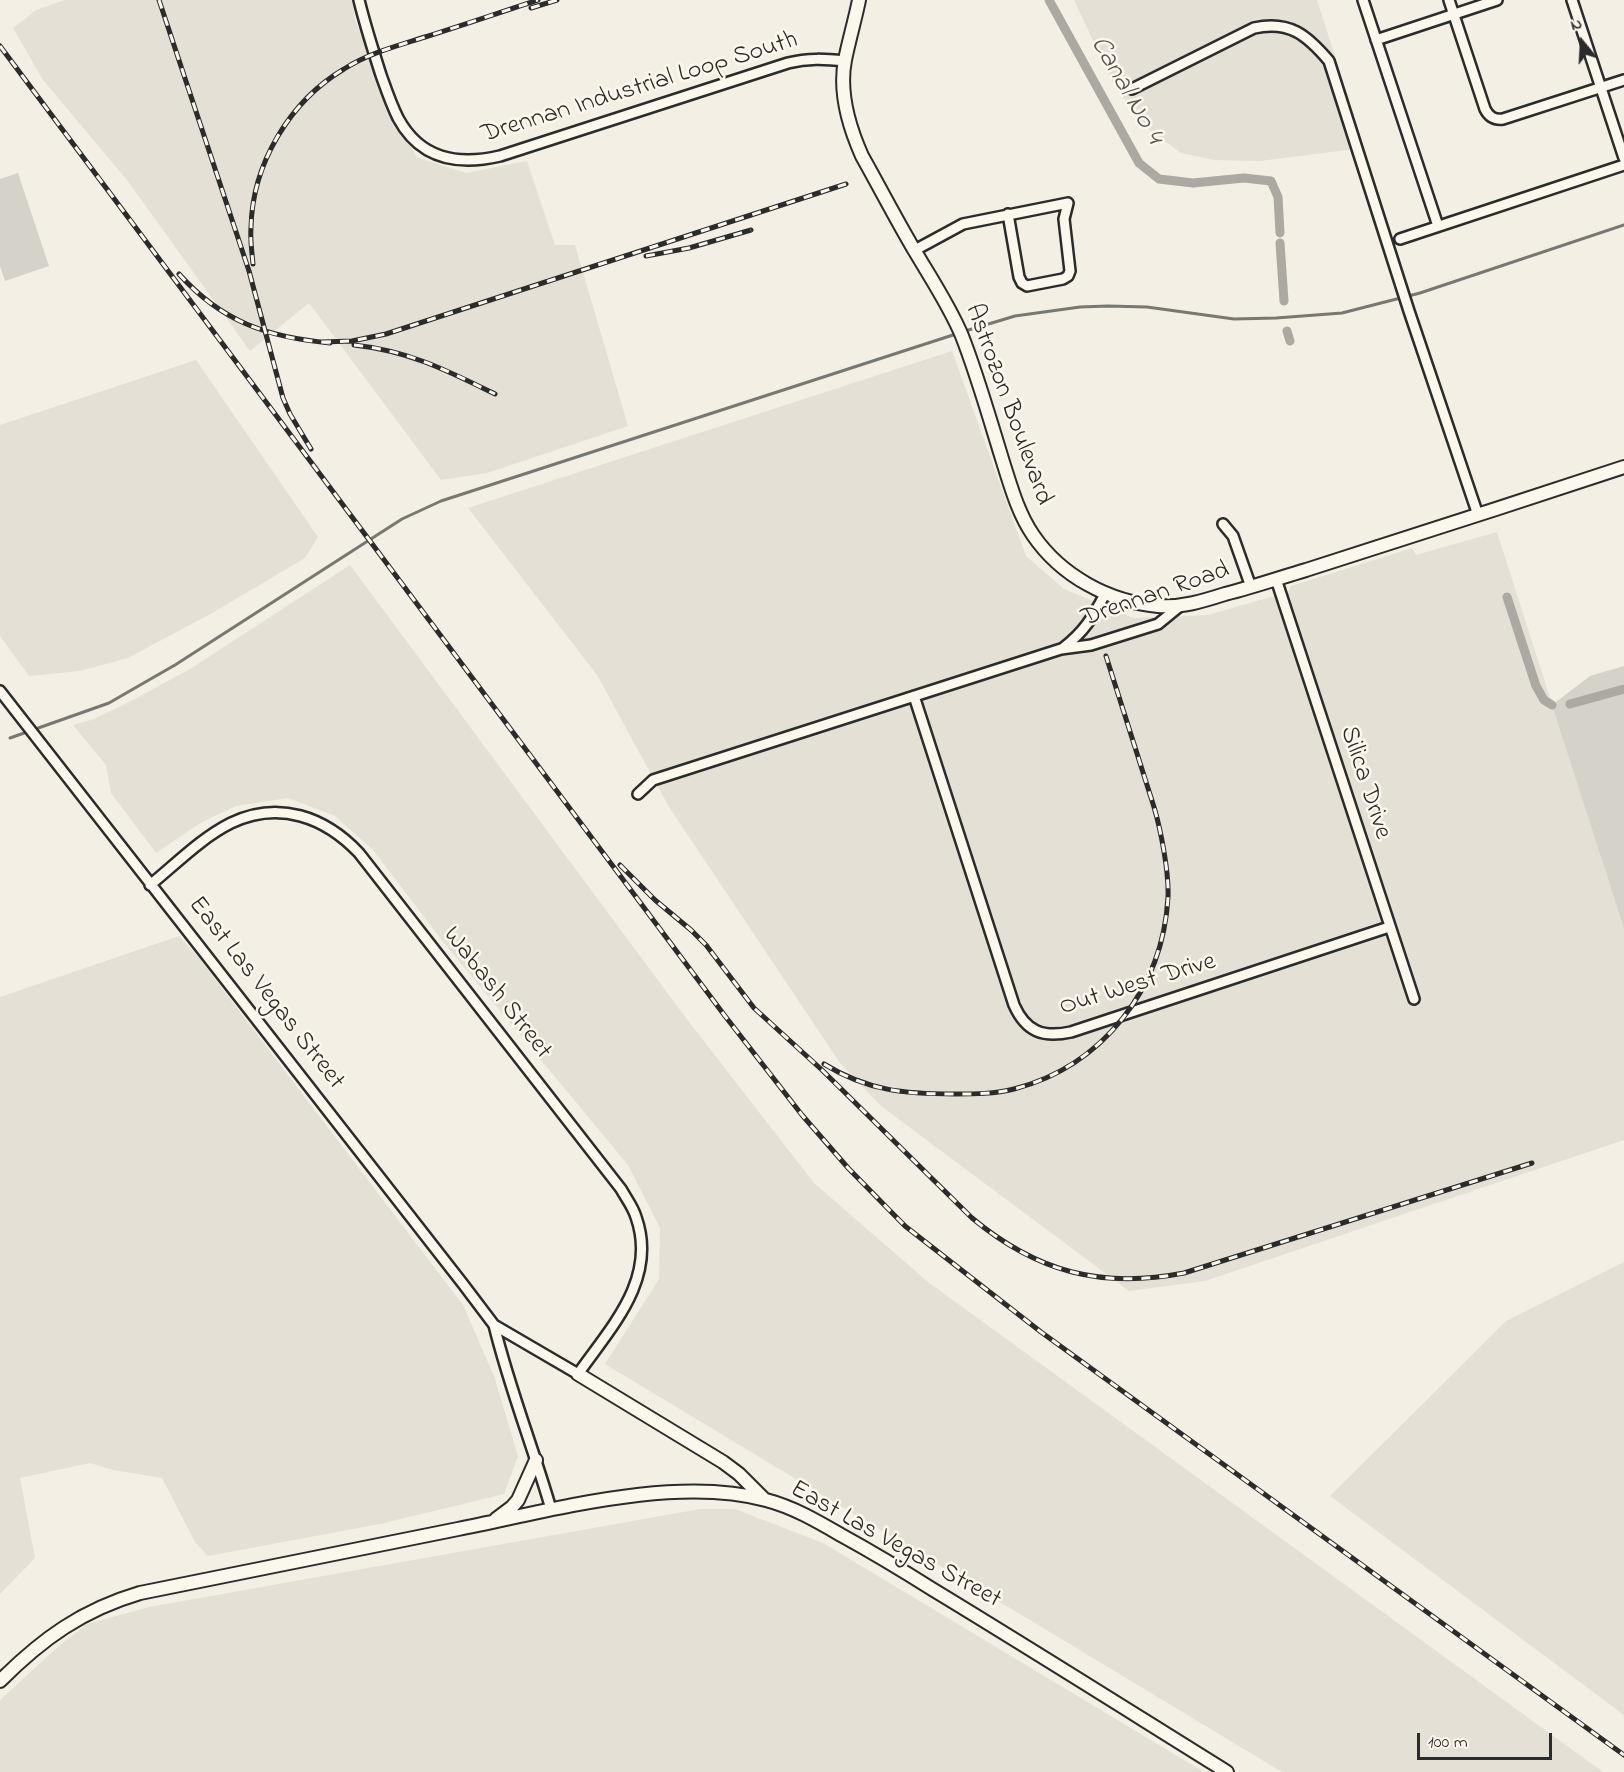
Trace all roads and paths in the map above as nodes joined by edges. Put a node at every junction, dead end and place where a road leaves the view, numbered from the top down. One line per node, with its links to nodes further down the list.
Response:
1 (359, 0): 9 (street, Drennan Industrial Loop South)
2 (860, 0): 9 (main road, Astrozon Boulevard)
3 (1363, 0): 8 (street)
4 (1449, 0): 7 (street)
5 (1497, 0): 7 (street)
6 (1572, 0): 11 (street)
7 (1454, 14): 8 (street); 11 (street)
8 (1376, 39): 16 (street)
9 (845, 61): 18 (main road, Astrozon Boulevard)
10 (1624, 80): 11 (street)
11 (1601, 88): 13 (street)
12 (1132, 89): 20 (street)
13 (1624, 158)
14 (1624, 165): 16 (street)
15 (1008, 214): 15 (street); 18 (street)
16 (1438, 226): 17 (street)
17 (1400, 239)
18 (915, 250): 24 (main road, Astrozon Boulevard)
19 (1624, 467): 20 (main road, Drennan Road)
20 (1478, 515): 22 (main road, Drennan Road)
21 (1223, 524): 23 (street)
22 (1276, 579): 23 (main road, Drennan Road); 31 (street, Silica Drive)
23 (1251, 587): 25 (main road, Drennan Road)
24 (1105, 594): 25 (main road, Astrozon Boulevard); 26 (street)
25 (1180, 606): 26 (street, Drennan Road)
26 (1061, 649): 28 (street, Drennan Road)
27 (0, 691): 30 (street, East Las Vegas Street)
28 (914, 696): 29 (street, Drennan Road); 31 (street, Out West Drive)
29 (638, 794)
30 (150, 885): 33 (street, East Las Vegas Street); 34 (street, Wabash Street)
31 (1389, 927): 32 (street, Silica Drive)
32 (1414, 999)
33 (494, 1325): 34 (street, East Las Vegas Street); 35 (street, East Las Vegas Street)
34 (578, 1374): 36 (main road)
35 (536, 1460): 37 (street, East Las Vegas Street); 38 (main road)
36 (764, 1499): 37 (main road, East Las Vegas Street); 40 (main road, East Las Vegas Street)
37 (551, 1509): 38 (main road)
38 (490, 1523): 39 (main road)
39 (0, 1681)
40 (1227, 1772)

